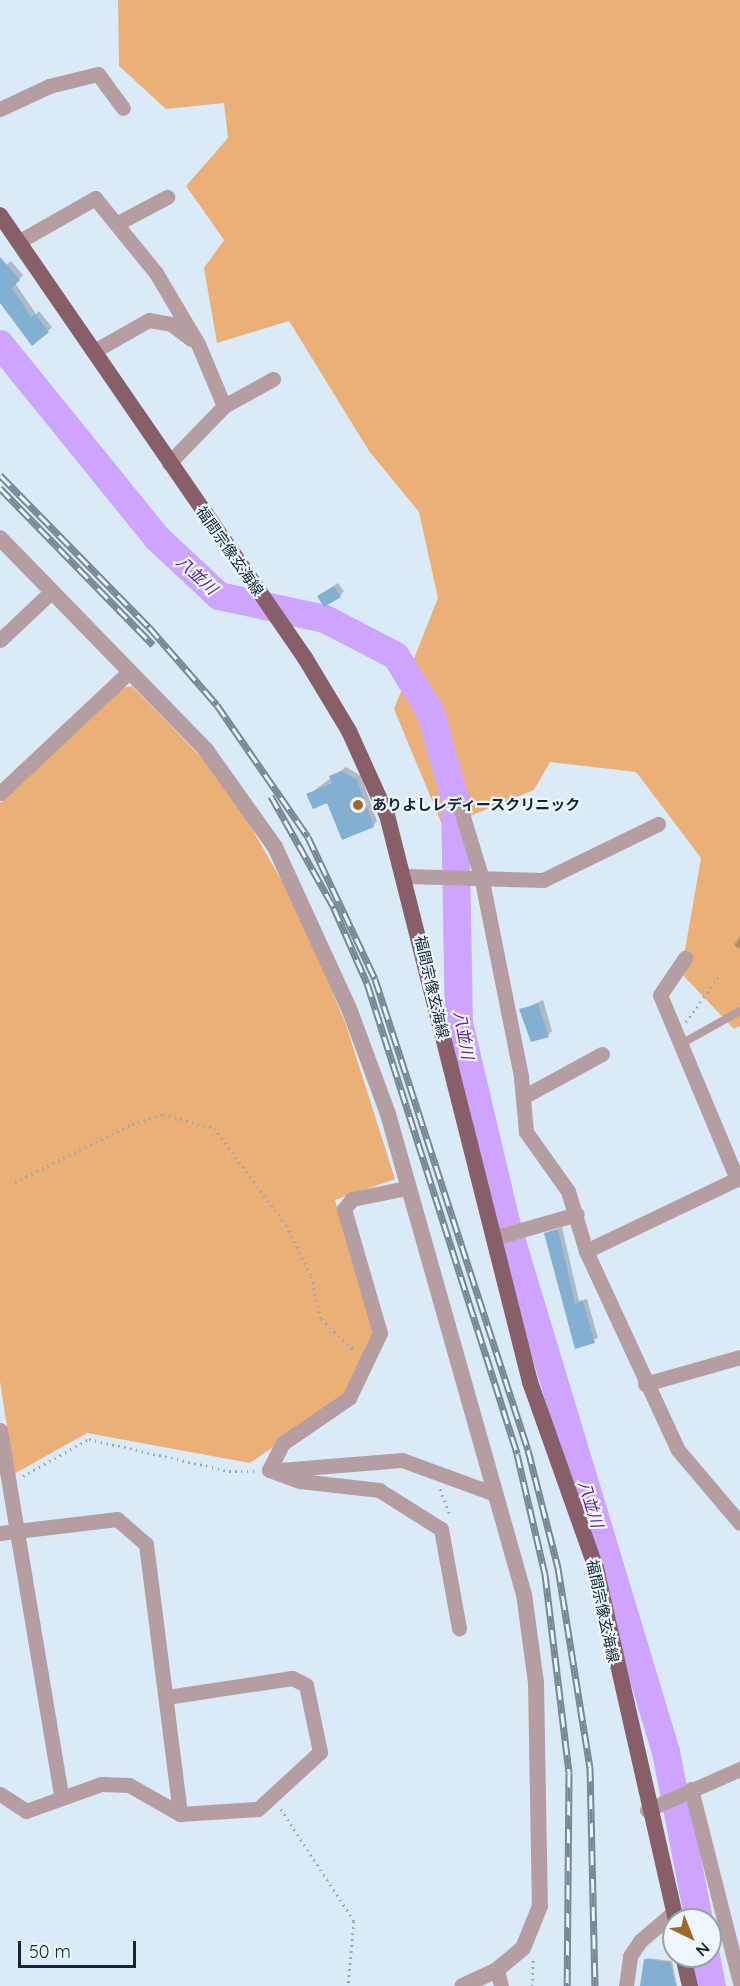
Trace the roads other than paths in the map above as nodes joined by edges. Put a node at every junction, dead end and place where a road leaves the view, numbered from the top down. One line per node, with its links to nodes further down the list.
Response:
1 (123, 108): 2 (street)
2 (0, 109)
3 (167, 197): 5 (street)
4 (0, 215): 6 (main road, 福間宗像玄海線)
5 (116, 224): 6 (street); 7 (street)
6 (18, 242): 8 (main road, 福間宗像玄海線)
7 (198, 344): 8 (street); 10 (street)
8 (94, 351): 11 (main road, 福間宗像玄海線)
9 (273, 379): 10 (street)
10 (224, 406): 11 (street)
11 (170, 463): 19 (main road, 福間宗像玄海線)
12 (0, 538): 13 (street)
13 (51, 592): 14 (street); 15 (street)
14 (0, 640)
15 (128, 673): 16 (street); 26 (street)
16 (0, 793)
17 (461, 810): 20 (street)
18 (658, 824): 20 (street)
19 (405, 876): 20 (street); 28 (main road, 福間宗像玄海線)
20 (481, 876): 25 (street)
21 (685, 958): 23 (street)
22 (740, 1011): 23 (lane)
23 (678, 1040): 29 (street)
24 (602, 1054): 25 (street)
25 (523, 1098): 27 (street)
26 (406, 1188): 33 (street); 34 (street)
27 (578, 1214): 28 (street); 29 (street)
28 (499, 1236): 44 (main road, 福間宗像玄海線)
29 (586, 1251): 31 (street)
30 (740, 1357): 31 (street)
31 (645, 1384): 35 (street)
32 (0, 1430): 36 (street)
33 (269, 1470): 34 (street); 38 (street)
34 (495, 1494): 49 (street)
35 (740, 1523)
36 (16, 1531): 37 (street); 39 (street); 43 (street)
37 (0, 1533)
38 (459, 1628)
39 (167, 1697): 45 (street); 45 (street)
40 (740, 1769): 41 (street)
41 (689, 1790): 44 (street); 50 (street)
42 (0, 1794): 43 (street)
43 (61, 1796): 45 (street)
44 (654, 1806): 46 (main road, 福間宗像玄海線)
45 (180, 1814)
46 (673, 1908)
47 (662, 1925): 52 (street)
48 (686, 1968): 53 (main road)
49 (499, 1978): 51 (street)
50 (740, 1983)
51 (463, 1986)
52 (626, 1986)
53 (690, 1986)

